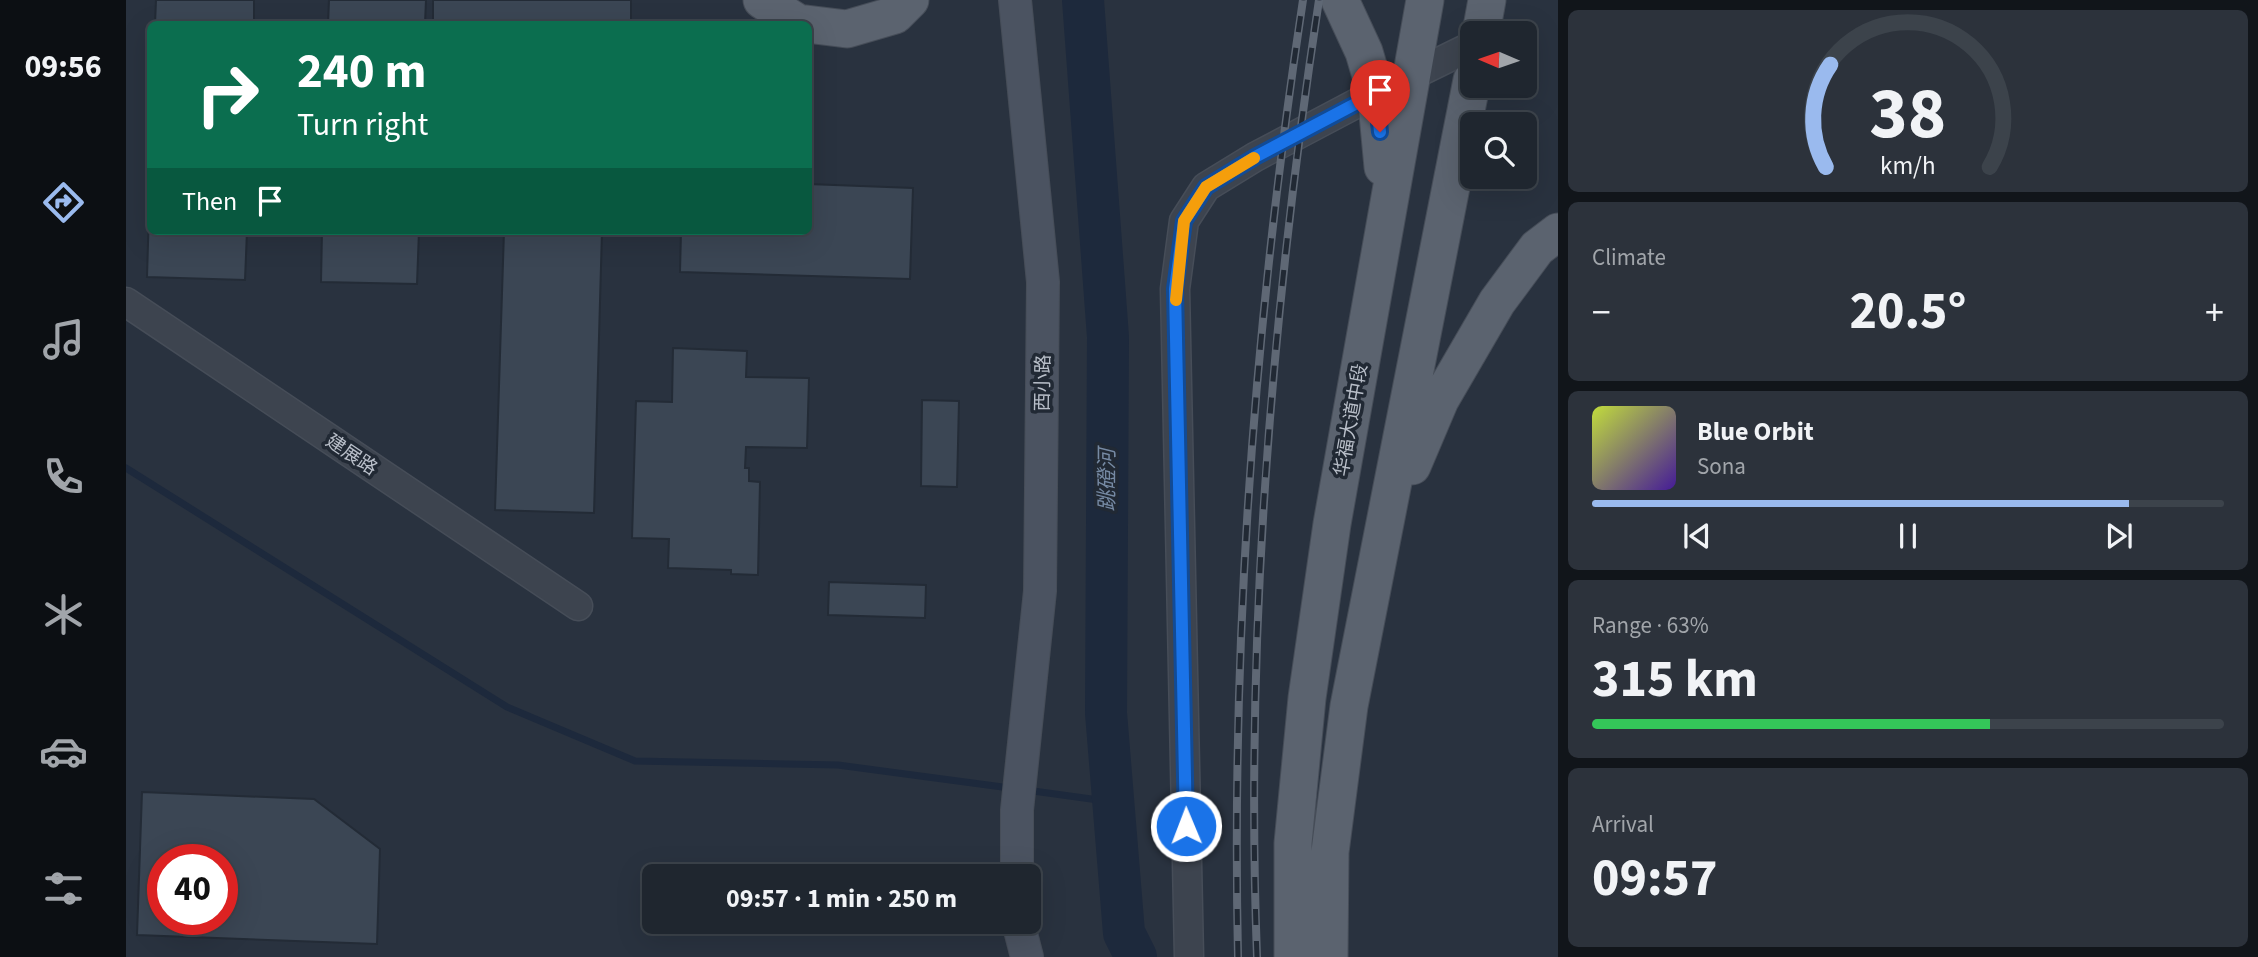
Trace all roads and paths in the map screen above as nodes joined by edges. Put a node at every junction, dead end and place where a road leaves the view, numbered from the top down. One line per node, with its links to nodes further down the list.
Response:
1 (762, 0): 7 (main road)
2 (910, 0): 9 (main road)
3 (1015, 0): 19 (main road, 西小路)
4 (1340, 0): 12 (main road)
5 (1425, 0): 11 (main road, 华福大道中段)
6 (1487, 0): 8 (main road)
7 (795, 21)
8 (1483, 21)
9 (812, 25)
10 (1460, 52): 11 (street)
11 (1412, 75): 12 (street); 14 (main road, 华福大道中段)
12 (1376, 93): 14 (main road); 21 (street)
13 (1468, 98): 17 (main road)
14 (1384, 232): 23 (main road, 华福大道中段)
15 (1558, 232): 17 (main road)
16 (126, 302): 18 (street, 建展路)
17 (1383, 534): 24 (main road)
18 (578, 606)
19 (1017, 864)
20 (1021, 934): 22 (main road)
21 (1189, 945)
22 (1027, 957)
23 (1293, 957)
24 (1329, 957)

